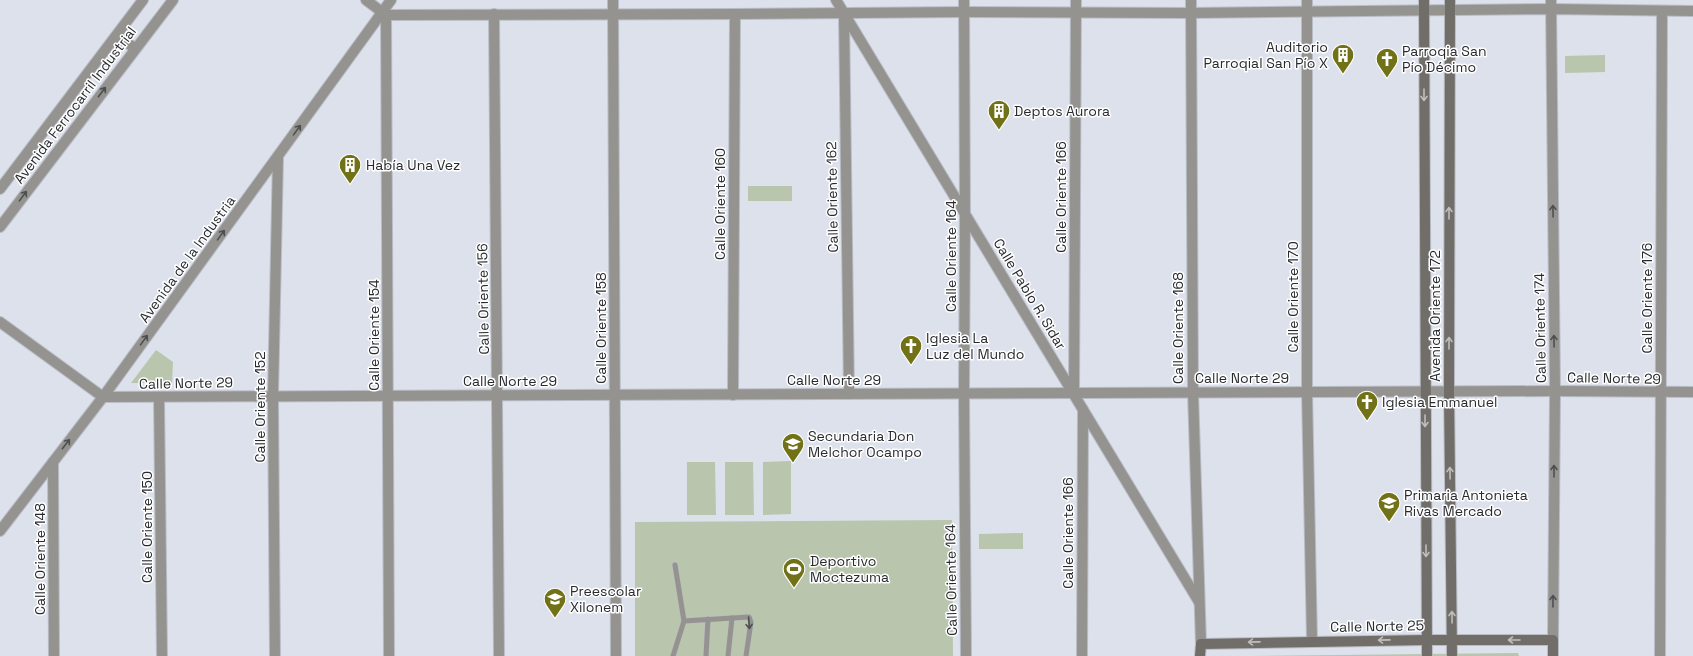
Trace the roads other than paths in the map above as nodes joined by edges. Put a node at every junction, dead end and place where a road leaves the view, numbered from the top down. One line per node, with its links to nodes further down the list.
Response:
1 (143, 0): 26 (street, Avenida Ferrocarril Industrial)
2 (172, 0): 27 (street, Avenida Ferrocarril Industrial)
3 (366, 0): 20 (street)
4 (392, 0): 20 (street, Avenida de la Industria)
5 (613, 0): 24 (street, Calle Oriente 158)
6 (836, 0): 15 (street, Calle Pablo R. Sidar)
7 (844, 0): 15 (street, Calle Oriente 162)
8 (964, 0): 16 (street, Calle Oriente 164)
9 (1076, 0): 21 (street, Calle Oriente 166)
10 (1190, 0): 22 (street, Calle Oriente 168)
11 (1307, 0): 17 (street, Calle Oriente 170)
12 (1424, 5): 13 (street); 17 (street); 33 (street, Avenida Oriente 172, one-way to 33)
13 (1450, 5): 14 (street); 37 (street, Avenida Oriente 172, one-way to 13)
14 (1551, 5): 18 (street); 34 (street, Calle Oriente 174, one-way to 14)
15 (844, 12): 16 (street); 25 (street); 30 (street, Calle Pablo R. Sidar); 41 (street, Calle Oriente 162)
16 (964, 12): 21 (street); 30 (street, Calle Oriente 164)
17 (1307, 12): 22 (street); 36 (street, Calle Oriente 170)
18 (1662, 12): 19 (street); 39 (street, Calle Oriente 176)
19 (1693, 12)
20 (384, 13): 23 (street); 28 (street, Avenida de la Industria, one-way to 20); 46 (street, Calle Oriente 154)
21 (1076, 13): 22 (street); 43 (street, Calle Oriente 166)
22 (1190, 13): 35 (street, Calle Oriente 168)
23 (494, 14): 24 (street); 47 (street, Calle Oriente 156)
24 (613, 14): 25 (street); 44 (street, Calle Oriente 158)
25 (735, 14): 40 (street, Calle Oriente 160)
26 (116, 36): 27 (street); 29 (street, Avenida Ferrocarril Industrial)
27 (135, 48): 31 (street, Avenida Ferrocarril Industrial, one-way to 27)
28 (278, 157): 45 (street, Calle Oriente 152); 48 (street, Avenida de la Industria, one-way to 28)
29 (0, 189)
30 (965, 215): 42 (street, Calle Oriente 164); 43 (street, Calle Pablo R. Sidar)
31 (0, 227)
32 (0, 322): 48 (street)
33 (1425, 391): 36 (street, Calle Norte 29); 37 (street, Calle Norte 29); 58 (street, Avenida Oriente 172, one-way to 58)
34 (1555, 391): 37 (street, Calle Norte 29); 39 (street, Calle Norte 29); 60 (street, Calle Oriente 174, one-way to 34)
35 (1193, 392): 36 (street, Calle Norte 29); 43 (street, Calle Norte 29); 54 (street, Calle Oriente 168)
36 (1307, 392): 61 (street, Calle Oriente 170)
37 (1449, 392): 59 (street, Avenida Oriente 172, one-way to 37)
38 (1693, 392): 39 (street, Calle Norte 29)
39 (1660, 393): 79 (street, Calle Oriente 176)
40 (733, 394): 41 (street, Calle Norte 29); 44 (street, Calle Norte 29)
41 (849, 394): 42 (street, Calle Norte 29)
42 (964, 394): 43 (street, Calle Norte 29); 73 (street, Calle Oriente 164)
43 (1074, 394): 50 (street, Calle Pablo R. Sidar)
44 (615, 395): 47 (street, Calle Norte 29); 68 (street, Calle Oriente 158)
45 (273, 396): 46 (street, Calle Norte 29); 49 (street, Calle Norte 29); 65 (street, Calle Oriente 152)
46 (388, 396): 47 (street, Calle Norte 29); 66 (street, Calle Oriente 154)
47 (498, 396): 67 (street, Calle Oriente 156)
48 (102, 397): 49 (street, Calle Norte 29); 51 (street, Avenida de la Industria, one-way to 48)
49 (159, 397): 64 (street, Calle Oriente 150)
50 (1083, 410): 54 (street, Calle Pablo R. Sidar); 74 (street, Calle Oriente 166)
51 (53, 462): 52 (street, Avenida de la Industria); 63 (street, Calle Oriente 148)
52 (0, 530)
53 (675, 565): 57 (lane)
54 (1199, 602): 62 (street, Calle Oriente 168)
55 (732, 618): 56 (lane); 71 (lane); 72 (lane, one-way to 72)
56 (708, 619): 57 (lane); 70 (lane)
57 (684, 620): 69 (lane)
58 (1427, 640): 59 (street, Calle Norte 25); 61 (street, Calle Norte 25, one-way to 61); 76 (street, Avenida Oriente 172)
59 (1452, 640): 60 (street, Calle Norte 25, one-way to 59); 77 (street, Avenida Oriente 172)
60 (1553, 640): 78 (street, Calle Oriente 174)
61 (1312, 641): 62 (street, Calle Norte 25, one-way to 62)
62 (1201, 644): 75 (street, Calle Oriente 168)
63 (54, 656)
64 (162, 656)
65 (275, 656)
66 (389, 656)
67 (499, 656)
68 (616, 656)
69 (673, 656)
70 (706, 656)
71 (728, 656)
72 (746, 656)
73 (966, 656)
74 (1082, 656)
75 (1200, 656)
76 (1427, 656)
77 (1452, 656)
78 (1553, 656)
79 (1660, 656)

